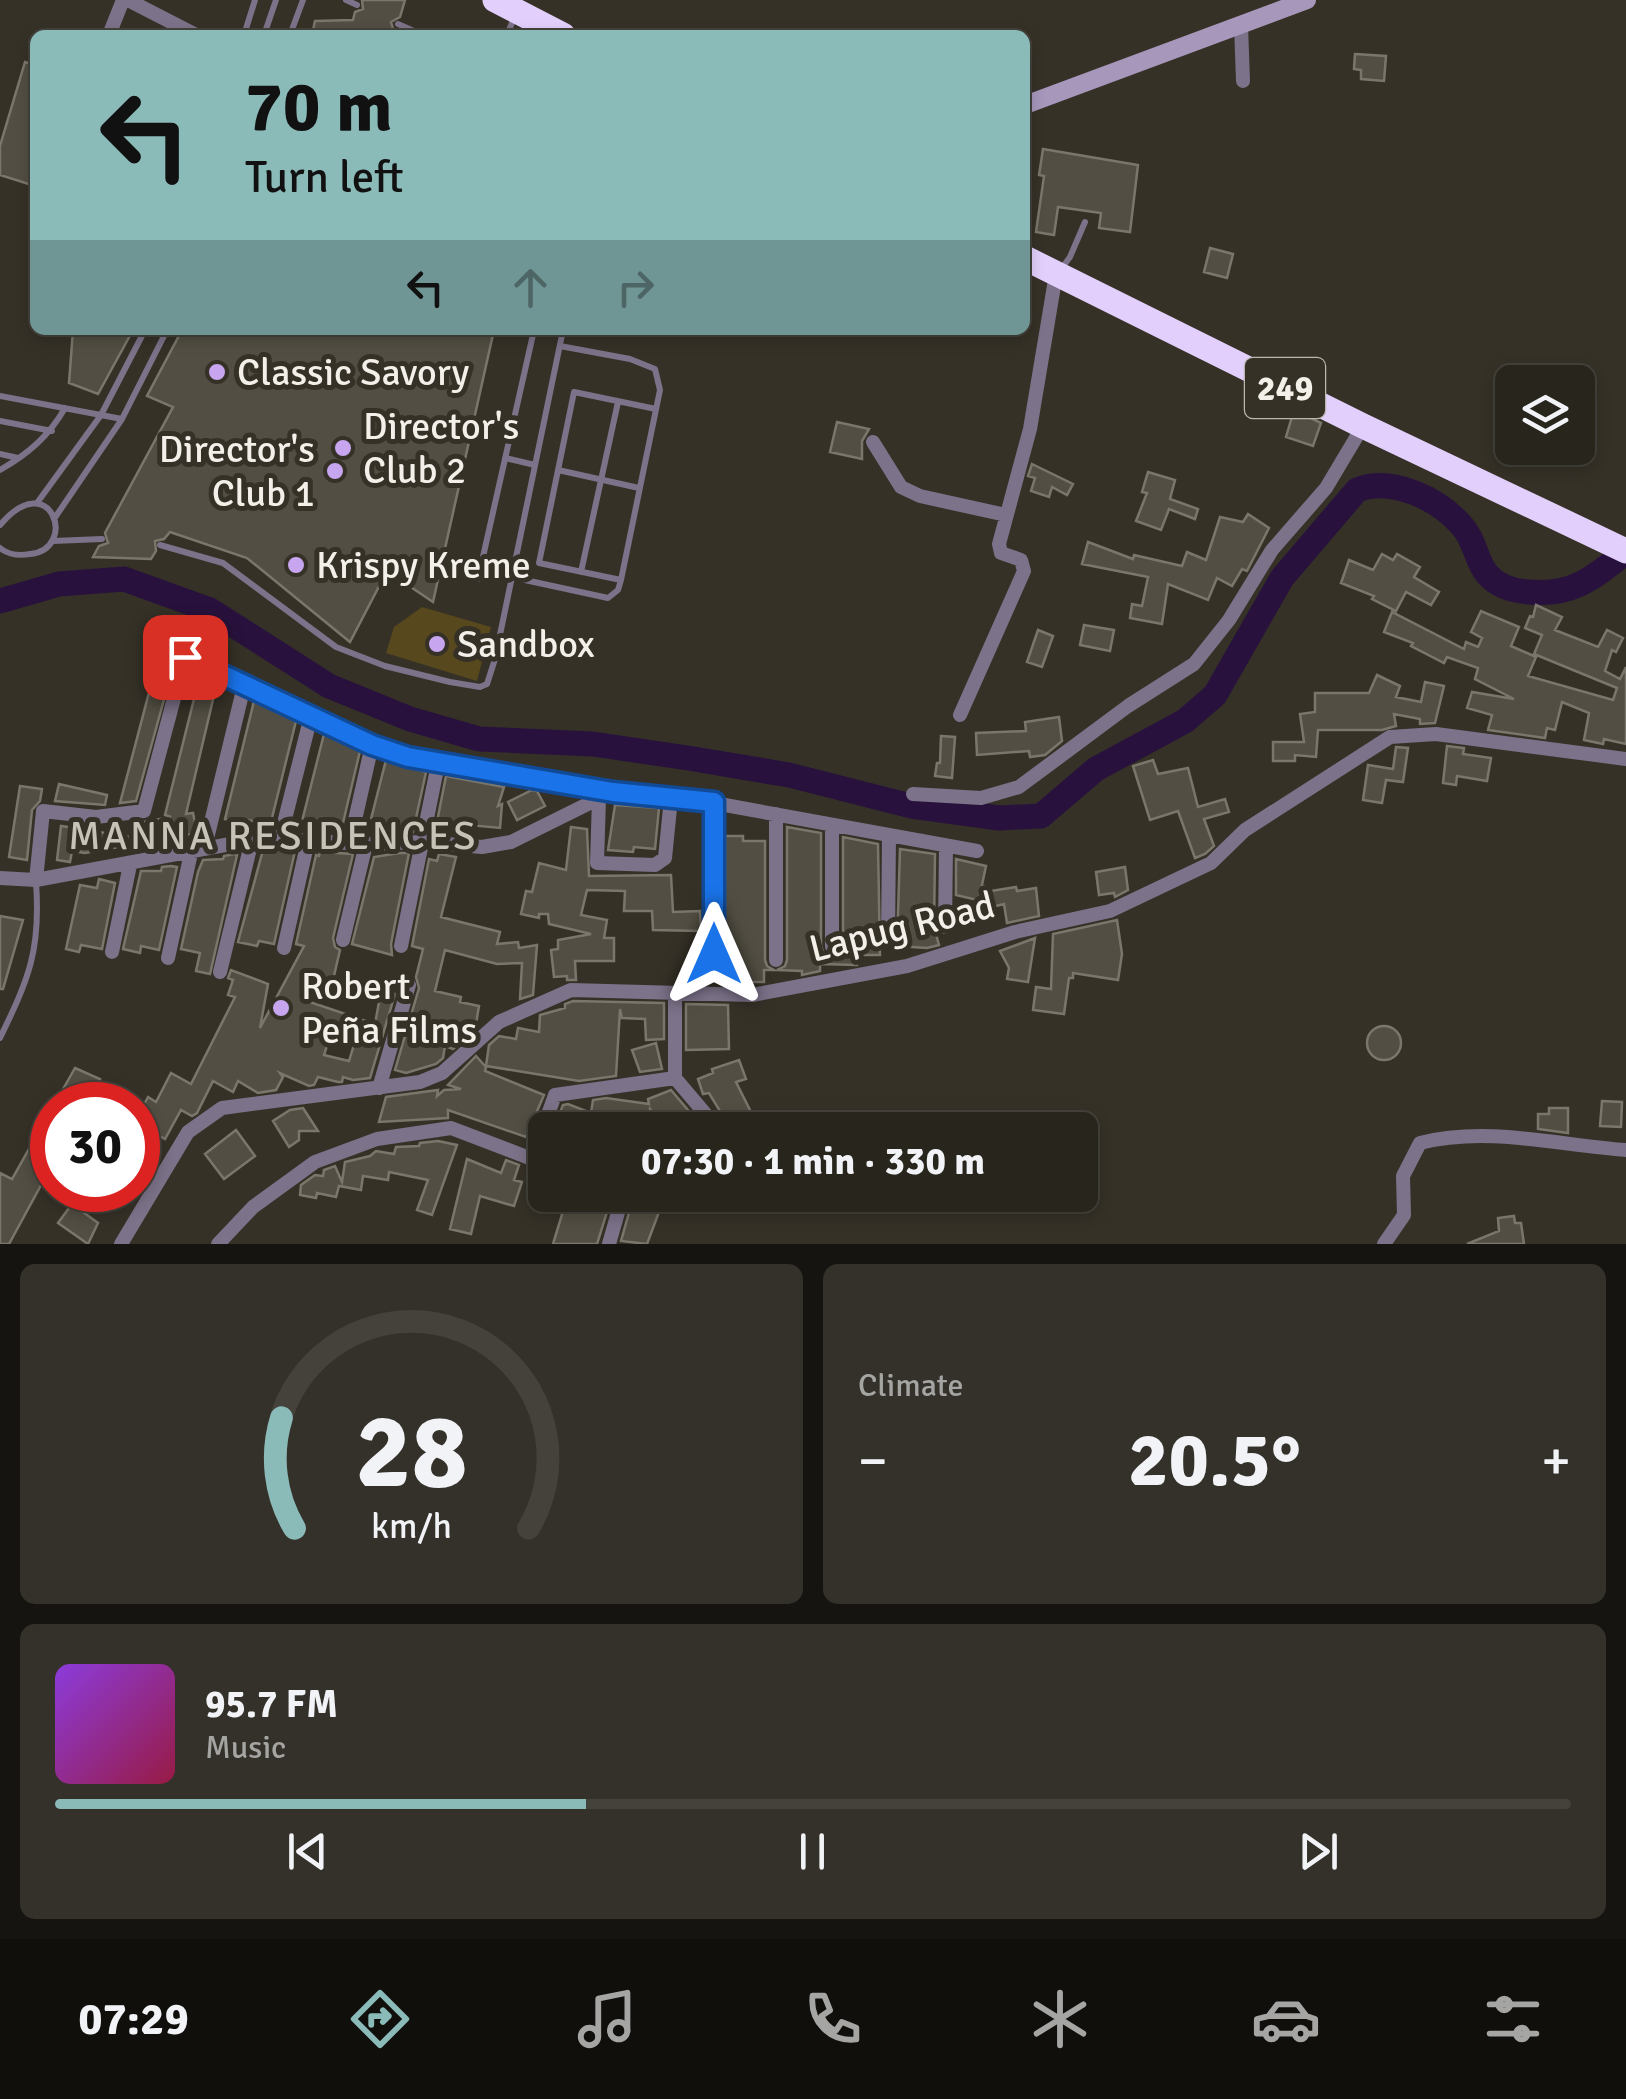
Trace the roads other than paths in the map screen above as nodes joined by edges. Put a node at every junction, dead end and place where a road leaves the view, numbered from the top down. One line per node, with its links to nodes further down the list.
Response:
1 (126, 0): 11 (street); 12 (street)
2 (255, 0): 13 (lane)
3 (276, 0): 14 (lane)
4 (303, 0): 15 (lane)
5 (346, 0): 7 (lane)
6 (1307, 0): 10 (street)
7 (356, 5)
8 (506, 16): 17 (highway)
9 (398, 24): 16 (lane)
10 (1241, 24): 18 (street); 19 (street)
11 (111, 30)
12 (186, 30)
13 (246, 30)
14 (266, 30)
15 (292, 30)
16 (412, 30)
17 (548, 30)
18 (1242, 81)
19 (1030, 103)
20 (1085, 222): 22 (lane)
21 (1030, 261): 22 (highway, 249)
22 (1056, 274): 35 (highway, 249); 47 (street)
23 (142, 335): 32 (lane)
24 (164, 335): 33 (lane)
25 (533, 335): 40 (lane)
26 (561, 335): 27 (lane)
27 (560, 346): 31 (lane); 41 (lane)
28 (0, 396): 30 (lane)
29 (618, 402): 31 (lane); 43 (lane); 44 (lane)
30 (65, 408): 32 (lane); 36 (lane)
31 (656, 410): 45 (lane)
32 (101, 414): 33 (lane); 46 (lane)
33 (122, 419): 48 (lane)
34 (0, 421): 36 (lane)
35 (1363, 426): 54 (highway, 249); 67 (street)
36 (52, 431): 39 (lane)
37 (873, 442): 47 (street)
38 (0, 454): 39 (lane)
39 (20, 458): 42 (lane)
40 (505, 458): 41 (lane); 59 (lane)
41 (535, 464): 58 (lane)
42 (0, 470)
43 (558, 470): 44 (lane); 57 (lane)
44 (601, 479): 45 (lane); 57 (lane)
45 (640, 488): 60 (lane)
46 (37, 504): 48 (lane); 49 (lane)
47 (1006, 515): 63 (street)
48 (54, 518): 51 (lane)
49 (0, 525)
50 (102, 539): 51 (lane)
51 (53, 541): 55 (lane)
52 (160, 545): 58 (lane)
53 (0, 548): 55 (lane)
54 (1626, 551)
55 (10, 555): 56 (lane)
56 (0, 558)
57 (581, 572): 60 (lane)
58 (511, 577): 60 (lane)
59 (478, 579)
60 (621, 580)
61 (244, 686): 62 (street); 81 (street); 85 (street)
62 (311, 716): 64 (street); 74 (street)
63 (960, 716)
64 (372, 745): 66 (street); 77 (street)
65 (1626, 759): 98 (street, Lapug Road)
66 (438, 764): 68 (street); 78 (street)
67 (913, 794)
68 (606, 795): 69 (street); 69 (street); 78 (street)
69 (671, 798): 70 (street)
70 (714, 802): 71 (street); 93 (street)
71 (776, 814): 72 (street); 95 (street)
72 (832, 825): 73 (street); 90 (street)
73 (889, 836): 80 (street); 88 (street)
74 (280, 839): 75 (street); 76 (street)
75 (252, 840): 81 (street); 96 (street)
76 (308, 841): 77 (street); 91 (street)
77 (350, 842): 79 (street)
78 (423, 842): 79 (street); 89 (street)
79 (366, 844): 87 (street)
80 (946, 846): 82 (street); 86 (street)
81 (198, 850): 83 (street); 94 (street)
82 (977, 851)
83 (130, 865): 85 (street); 92 (street)
84 (0, 878): 85 (street)
85 (36, 880): 99 (lane)
86 (946, 927)
87 (343, 940)
88 (888, 941)
89 (401, 946)
90 (832, 946)
91 (284, 948)
92 (112, 952)
93 (714, 954)
94 (168, 958)
95 (776, 960)
96 (220, 972)
97 (409, 986): 101 (street)
98 (675, 993): 100 (street); 101 (street, Lapug Road)
99 (0, 1038)
100 (675, 1078): 102 (street); 103 (street)
101 (379, 1088): 107 (street, Lapug Road)
102 (551, 1112)
103 (704, 1112)
104 (1626, 1150): 110 (street)
105 (528, 1158): 108 (street)
106 (618, 1212): 109 (street)
107 (121, 1244)
108 (218, 1244)
109 (609, 1244)
110 (1384, 1244)

